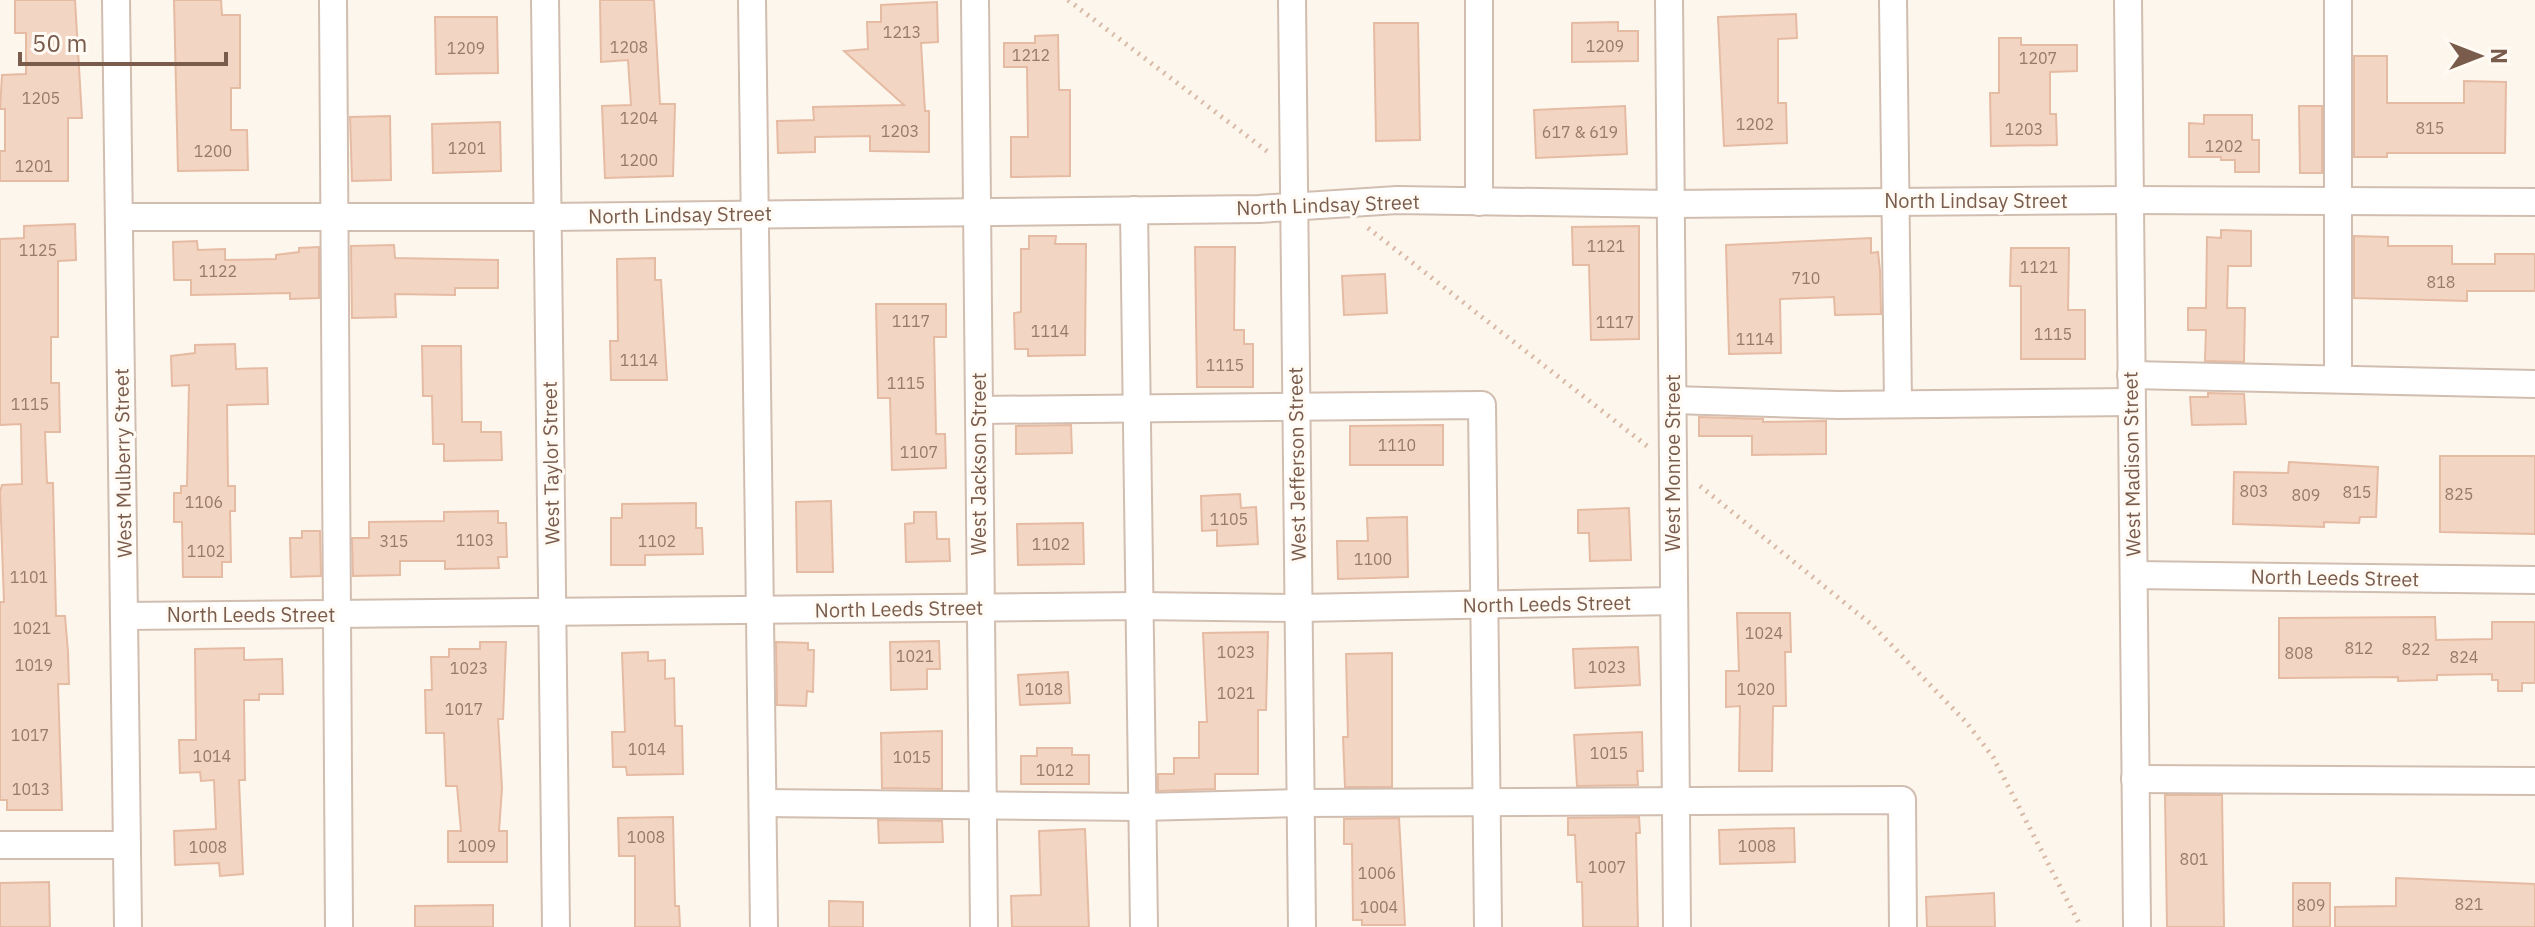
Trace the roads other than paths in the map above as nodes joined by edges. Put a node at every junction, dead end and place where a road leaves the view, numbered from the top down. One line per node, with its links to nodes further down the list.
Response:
1 (116, 0): 23 (street, West Mulberry Street)
2 (333, 0): 22 (street)
3 (545, 0): 24 (street, West Taylor Street)
4 (752, 0): 21 (street)
5 (975, 0): 20 (street, West Jackson Street)
6 (1292, 0): 18 (street, West Jefferson Street)
7 (1479, 0): 15 (street)
8 (1669, 0): 17 (street, West Monroe Street)
9 (1893, 0): 14 (street)
10 (2128, 0): 12 (street, West Madison Street)
11 (2338, 0): 13 (street)
12 (2129, 200): 13 (street, North Lindsay Street); 14 (street, North Lindsay Street); 27 (street, West Madison Street)
13 (2337, 200): 16 (street, North Lindsay Street); 25 (street)
14 (1896, 201): 17 (street, North Lindsay Street); 29 (street)
15 (1479, 202): 17 (street, North Lindsay Street); 18 (street, North Lindsay Street)
16 (2535, 202)
17 (1671, 204): 28 (street, West Monroe Street)
18 (1293, 207): 19 (street, North Lindsay Street); 31 (street, West Jefferson Street)
19 (1134, 210): 20 (street, North Lindsay Street); 30 (street)
20 (977, 211): 21 (street, North Lindsay Street); 32 (street, West Jackson Street)
21 (753, 214): 24 (street, North Lindsay Street); 40 (street)
22 (336, 216): 23 (street, North Lindsay Street); 24 (street, North Lindsay Street); 42 (street)
23 (121, 217): 43 (street, West Mulberry Street)
24 (548, 217): 41 (street, West Taylor Street)
25 (2338, 379): 26 (street); 27 (street)
26 (2535, 384)
27 (2131, 388): 29 (street); 33 (street, West Madison Street)
28 (1673, 400): 29 (street); 35 (street, West Monroe Street)
29 (1898, 404)
30 (1137, 408): 31 (street); 32 (street); 37 (street)
31 (1296, 409): 36 (street); 39 (street, West Jefferson Street)
32 (980, 410): 38 (street, West Jackson Street)
33 (2134, 575): 34 (street, North Leeds Street); 44 (street, West Madison Street)
34 (2535, 580)
35 (1674, 601): 36 (street, North Leeds Street); 46 (street, West Monroe Street)
36 (1485, 605): 39 (street, North Leeds Street); 47 (street)
37 (1139, 606): 38 (street, North Leeds Street); 39 (street, North Leeds Street); 51 (street)
38 (979, 607): 40 (street, North Leeds Street); 50 (street, West Jackson Street)
39 (1299, 608): 49 (street, West Jefferson Street)
40 (758, 611): 41 (street, North Leeds Street); 48 (street)
41 (553, 612): 42 (street, North Leeds Street); 56 (street, West Taylor Street)
42 (336, 615): 43 (street, North Leeds Street); 55 (street)
43 (124, 616): 53 (street, West Mulberry Street)
44 (2135, 779): 45 (street); 64 (street, West Madison Street)
45 (2535, 781)
46 (1676, 801): 47 (street); 62 (street, West Monroe Street); 63 (street)
47 (1485, 802): 49 (street); 61 (street)
48 (763, 803): 50 (street); 57 (street)
49 (1301, 803): 51 (street); 60 (street, West Jefferson Street)
50 (982, 805): 51 (street); 58 (street, West Jackson Street)
51 (1141, 807): 59 (street)
52 (0, 845): 53 (street)
53 (127, 845): 54 (street, West Mulberry Street)
54 (128, 927)
55 (339, 927)
56 (556, 927)
57 (764, 927)
58 (984, 927)
59 (1144, 927)
60 (1302, 927)
61 (1488, 927)
62 (1677, 927)
63 (1903, 927)
64 (2137, 927)

